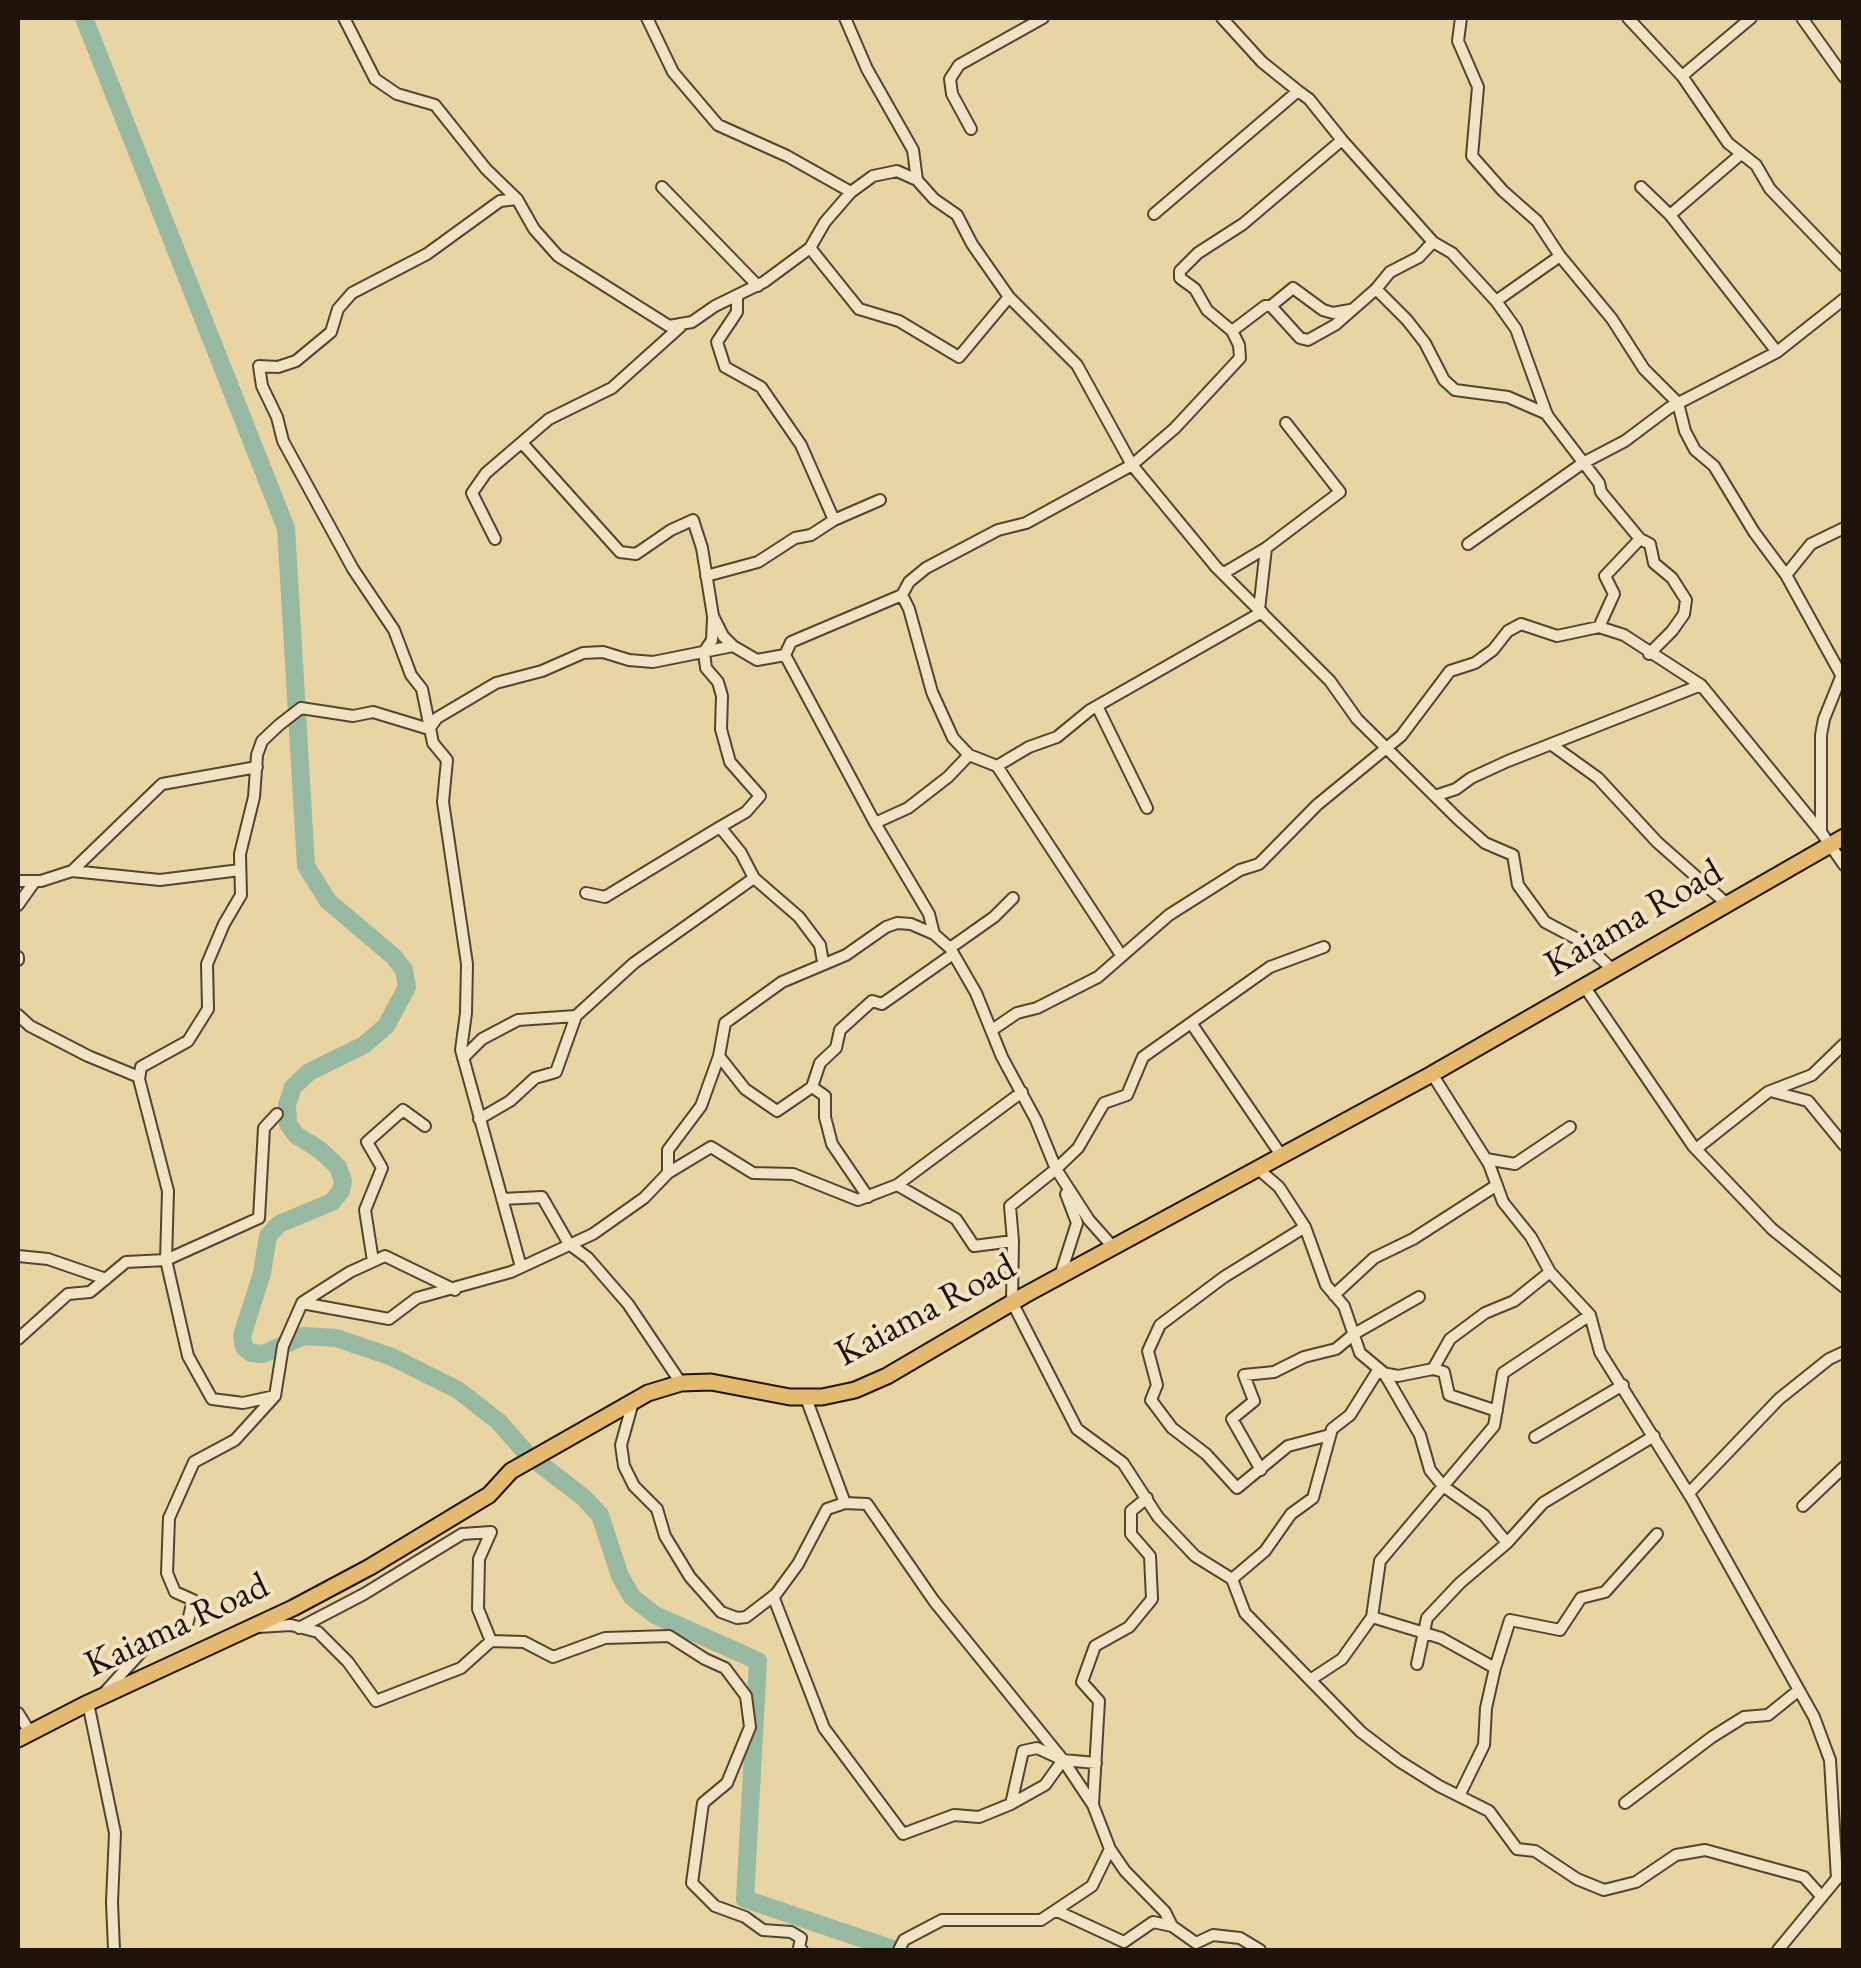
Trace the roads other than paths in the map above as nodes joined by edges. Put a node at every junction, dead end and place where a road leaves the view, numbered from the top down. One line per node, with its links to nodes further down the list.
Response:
1 (344, 18): 20 (street)
2 (647, 18): 19 (street)
3 (845, 18): 16 (street)
4 (1044, 18): 13 (street)
5 (1222, 18): 12 (street)
6 (1461, 18): 25 (street)
7 (1628, 18): 10 (street)
8 (1751, 18): 10 (street)
9 (1802, 18): 11 (street)
10 (1682, 76): 15 (street)
11 (1844, 77)
12 (1298, 91): 14 (street); 21 (street)
13 (972, 128)
14 (1342, 140): 23 (street); 36 (street)
15 (1741, 154): 22 (street); 26 (street)
16 (916, 180): 19 (street); 30 (street)
17 (662, 187): 27 (street)
18 (1641, 187): 22 (street)
19 (850, 192): 24 (street)
20 (516, 199): 35 (street); 65 (street)
21 (1154, 214)
22 (1670, 215): 37 (street)
23 (1433, 242): 28 (street); 32 (street)
24 (810, 248): 27 (street); 30 (street)
25 (1560, 256): 32 (street); 38 (street)
26 (1844, 266)
27 (758, 286): 29 (street)
28 (1376, 289): 34 (street); 39 (street)
29 (737, 297): 35 (street); 45 (street)
30 (1009, 298): 43 (street)
31 (1844, 299): 37 (street)
32 (1496, 301): 39 (street)
33 (1271, 306): 34 (street); 34 (street); 36 (street)
34 (1350, 310)
35 (680, 327): 41 (street)
36 (1232, 331): 43 (street)
37 (1776, 352): 38 (street)
38 (1678, 403): 42 (street); 52 (street)
39 (1548, 415): 42 (street)
40 (1286, 423): 50 (street)
41 (523, 444): 47 (street); 53 (street)
42 (1583, 463): 48 (street); 49 (street)
43 (1132, 465): 51 (street); 54 (street)
44 (880, 500): 45 (street)
45 (834, 520): 53 (street)
46 (1844, 528): 52 (street)
47 (495, 539)
48 (1640, 539): 57 (street); 60 (street)
49 (1468, 544)
50 (1266, 548): 51 (street); 55 (street)
51 (1224, 574): 55 (street)
52 (1786, 575): 62 (street)
53 (706, 576): 56 (street)
54 (902, 595): 61 (street); 68 (street)
55 (1260, 611): 64 (street); 67 (street)
56 (713, 616): 58 (street); 59 (street)
57 (1600, 628): 60 (street); 67 (street)
58 (733, 646): 59 (street); 61 (street)
59 (704, 652): 65 (street); 76 (street)
60 (1649, 654): 63 (street)
61 (785, 655): 75 (street)
62 (1843, 676): 77 (street)
63 (1702, 686): 66 (street); 77 (street)
64 (1097, 706): 69 (street); 73 (street)
65 (429, 729): 70 (street); 101 (street)
66 (1552, 745): 71 (street); 86 (street)
67 (1387, 747): 72 (street); 91 (street)
68 (968, 755): 69 (street); 75 (street)
69 (997, 766): 91 (street)
70 (257, 767): 79 (street); 80 (street)
71 (1462, 784): 72 (street); 74 (street)
72 (1435, 796): 74 (street)
73 (1146, 808)
74 (1458, 819): 93 (street)
75 (875, 824): 88 (street)
76 (720, 827): 81 (street); 84 (street)
77 (1831, 838): 78 (street); 86 (highway, Kaiama Road)
78 (1844, 865)
79 (240, 870): 80 (street); 104 (street)
80 (72, 872): 83 (street)
81 (754, 878): 92 (street); 96 (street)
82 (18, 880): 83 (street)
83 (35, 881): 87 (street)
84 (586, 893)
85 (1013, 898): 90 (street)
86 (1726, 903): 93 (highway, Kaiama Road)
87 (18, 905)
88 (934, 934): 90 (street); 92 (street)
89 (1324, 947): 97 (street)
90 (952, 951): 98 (street); 105 (street)
91 (1121, 956): 98 (street)
92 (823, 962): 100 (street)
93 (1612, 969): 94 (highway, Kaiama Road)
94 (1584, 986): 102 (highway, Kaiama Road); 114 (street)
95 (18, 1015): 104 (street)
96 (576, 1016): 101 (street); 110 (street)
97 (1191, 1023): 115 (street); 118 (street)
98 (992, 1030): 106 (street)
99 (1842, 1049): 103 (street)
100 (719, 1056): 105 (street); 119 (street)
101 (462, 1058): 110 (street)
102 (1432, 1074): 115 (highway, Kaiama Road); 116 (street)
103 (1812, 1075): 107 (street); 108 (street)
104 (139, 1077): 129 (street)
105 (812, 1087): 122 (street)
106 (1022, 1092): 118 (street); 121 (street)
107 (1768, 1092): 108 (street); 114 (street)
108 (1808, 1101): 113 (street)
109 (277, 1114): 129 (street)
110 (479, 1120): 123 (street)
111 (426, 1126): 130 (street)
112 (1570, 1126): 116 (street)
113 (1844, 1145)
114 (1696, 1150): 135 (street)
115 (1281, 1155): 117 (highway, Kaiama Road)
116 (1486, 1159): 120 (street)
117 (1257, 1168): 124 (street); 127 (highway, Kaiama Road)
118 (1056, 1169): 125 (street); 127 (street); 133 (street)
119 (668, 1173): 122 (street); 126 (street)
120 (1497, 1185): 132 (street); 137 (street)
121 (897, 1186): 122 (street); 125 (street)
122 (868, 1197)
123 (502, 1199): 126 (street); 131 (street)
124 (1305, 1228): 137 (street); 157 (street)
125 (1014, 1241): 139 (street)
126 (570, 1244): 131 (street); 147 (street)
127 (1113, 1247): 133 (highway, Kaiama Road)
128 (18, 1256): 134 (street)
129 (166, 1260): 134 (street); 149 (street)
130 (373, 1261): 136 (street); 140 (street)
131 (520, 1267): 136 (street)
132 (1550, 1272): 141 (street); 145 (street)
133 (1060, 1276): 139 (highway, Kaiama Road)
134 (106, 1279): 143 (street)
135 (1844, 1287)
136 (455, 1290): 140 (street)
137 (1334, 1295): 142 (street)
138 (1419, 1297): 142 (street)
139 (1012, 1302): 150 (highway, Kaiama Road); 160 (street)
140 (302, 1303): 149 (street)
141 (1590, 1315): 148 (street); 152 (street)
142 (1354, 1334): 146 (street); 157 (street)
143 (18, 1340)
144 (1844, 1352): 159 (street)
145 (1433, 1369): 146 (street); 152 (street)
146 (1384, 1373): 153 (street); 158 (street)
147 (681, 1384): 150 (highway, Kaiama Road); 151 (highway, Kaiama Road)
148 (1623, 1385): 154 (street); 155 (street)
149 (275, 1396): 176 (street)
150 (806, 1398): 161 (street)
151 (634, 1399): 166 (street); 168 (highway, Kaiama Road)
152 (1496, 1411): 158 (street)
153 (1330, 1435): 157 (street); 165 (street)
154 (1654, 1436): 159 (street); 164 (street)
155 (1536, 1437)
156 (1844, 1467): 162 (street)
157 (1261, 1470)
158 (1443, 1486): 164 (street); 167 (street)
159 (1689, 1493): 175 (street)
160 (1147, 1498): 165 (street); 180 (street)
161 (846, 1502): 166 (street); 179 (street)
162 (1804, 1506)
163 (1657, 1534): 173 (street)
164 (1507, 1542): 170 (street)
165 (1232, 1578): 174 (street)
166 (774, 1596): 183 (street)
167 (1372, 1617): 170 (street); 174 (street)
168 (252, 1627): 169 (street); 176 (highway, Kaiama Road)
169 (299, 1628): 171 (street); 171 (street)
170 (1424, 1635): 172 (street); 173 (street)
171 (491, 1641): 192 (street)
172 (1417, 1664)
173 (1495, 1668): 181 (street)
174 (1310, 1680): 181 (street)
175 (1799, 1690): 182 (street); 186 (street)
176 (94, 1700): 178 (highway, Kaiama Road); 191 (street)
177 (18, 1712): 178 (street)
178 (24, 1737)
179 (1063, 1760): 180 (street); 183 (street); 183 (street); 184 (street)
180 (1096, 1763): 184 (street)
181 (1458, 1796): 187 (street)
182 (1625, 1803)
183 (1011, 1804)
184 (1093, 1806): 185 (street)
185 (1110, 1849): 188 (street); 189 (street)
186 (1840, 1875): 187 (street)
187 (1822, 1896): 194 (street)
188 (1057, 1911): 189 (street); 190 (street)
189 (1172, 1926): 193 (street)
190 (902, 1945)
191 (114, 1950)
192 (802, 1950)
193 (1260, 1950)
194 (1778, 1950)

